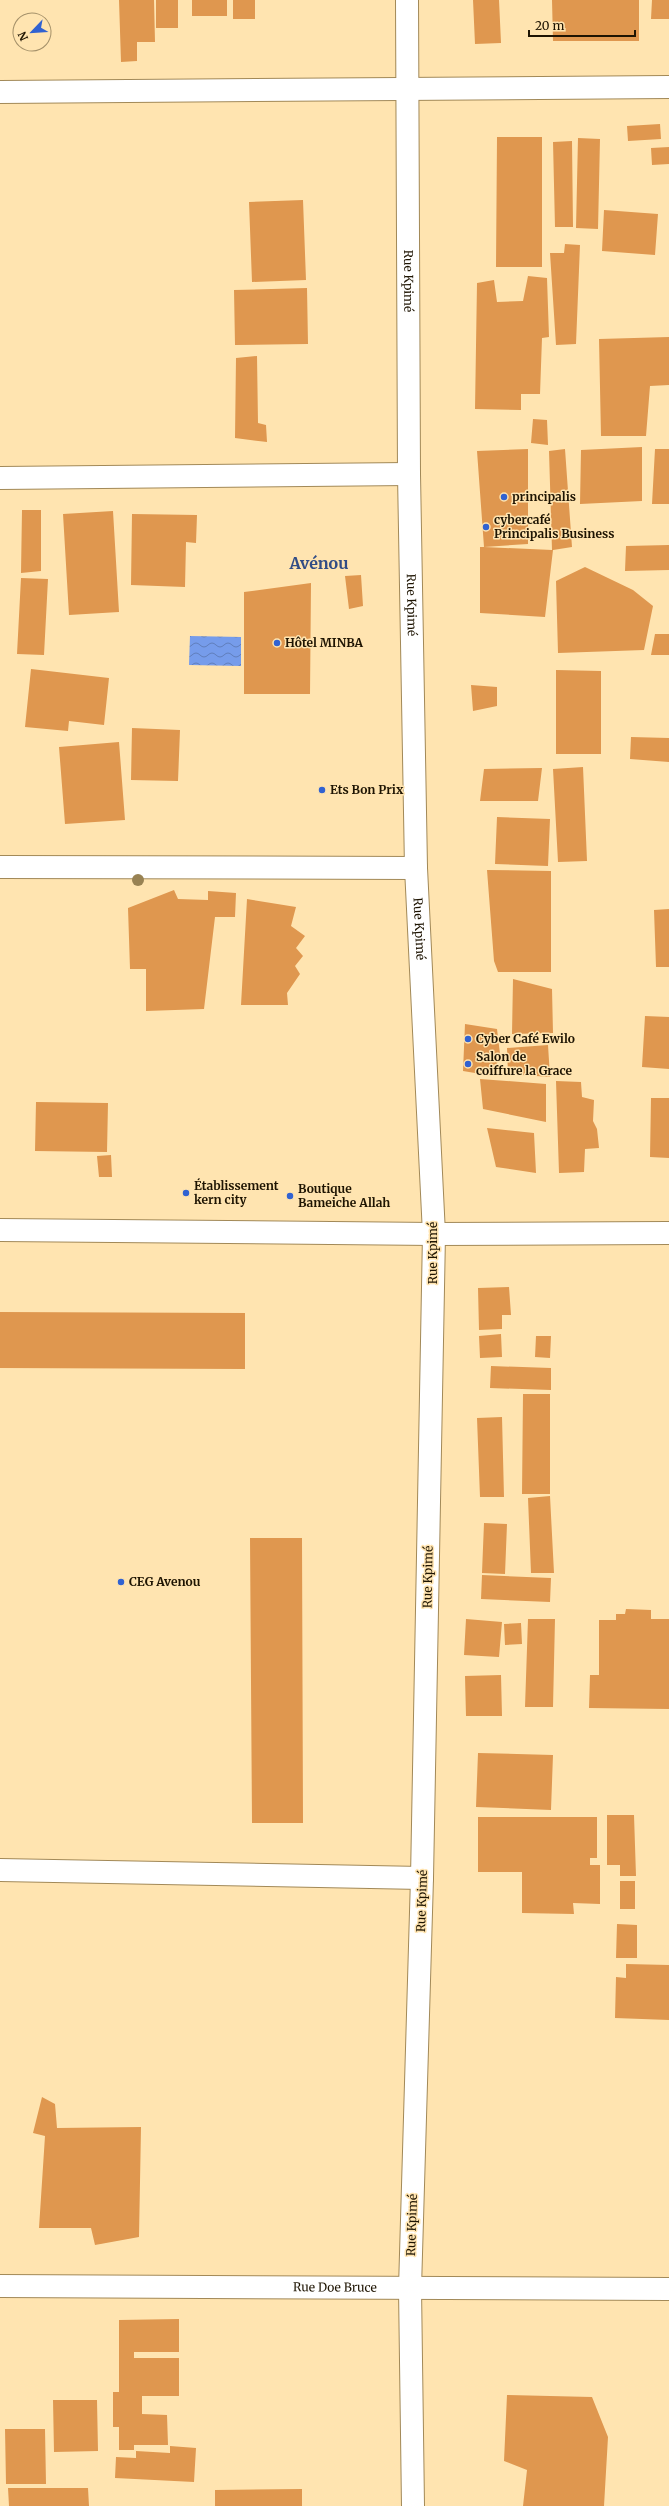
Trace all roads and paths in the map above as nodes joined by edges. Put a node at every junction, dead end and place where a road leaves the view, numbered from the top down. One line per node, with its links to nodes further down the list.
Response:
1 (407, 0): 3 (street, Rue Kpimé)
2 (669, 87): 3 (street)
3 (408, 89): 4 (street); 5 (street, Rue Kpimé)
4 (0, 92)
5 (409, 474): 6 (street); 8 (street, Rue Kpimé)
6 (0, 478)
7 (0, 867): 8 (street)
8 (416, 868): 11 (street, Rue Kpimé)
9 (0, 1230): 11 (street)
10 (669, 1233): 11 (street)
11 (434, 1234): 13 (street, Rue Kpimé)
12 (0, 1870): 13 (street)
13 (422, 1878): 15 (street, Rue Kpimé)
14 (0, 2286): 15 (street, Rue Doe Bruce)
15 (410, 2288): 16 (street, Rue Doe Bruce); 17 (street, Rue Kpimé)
16 (669, 2288)
17 (413, 2506)

